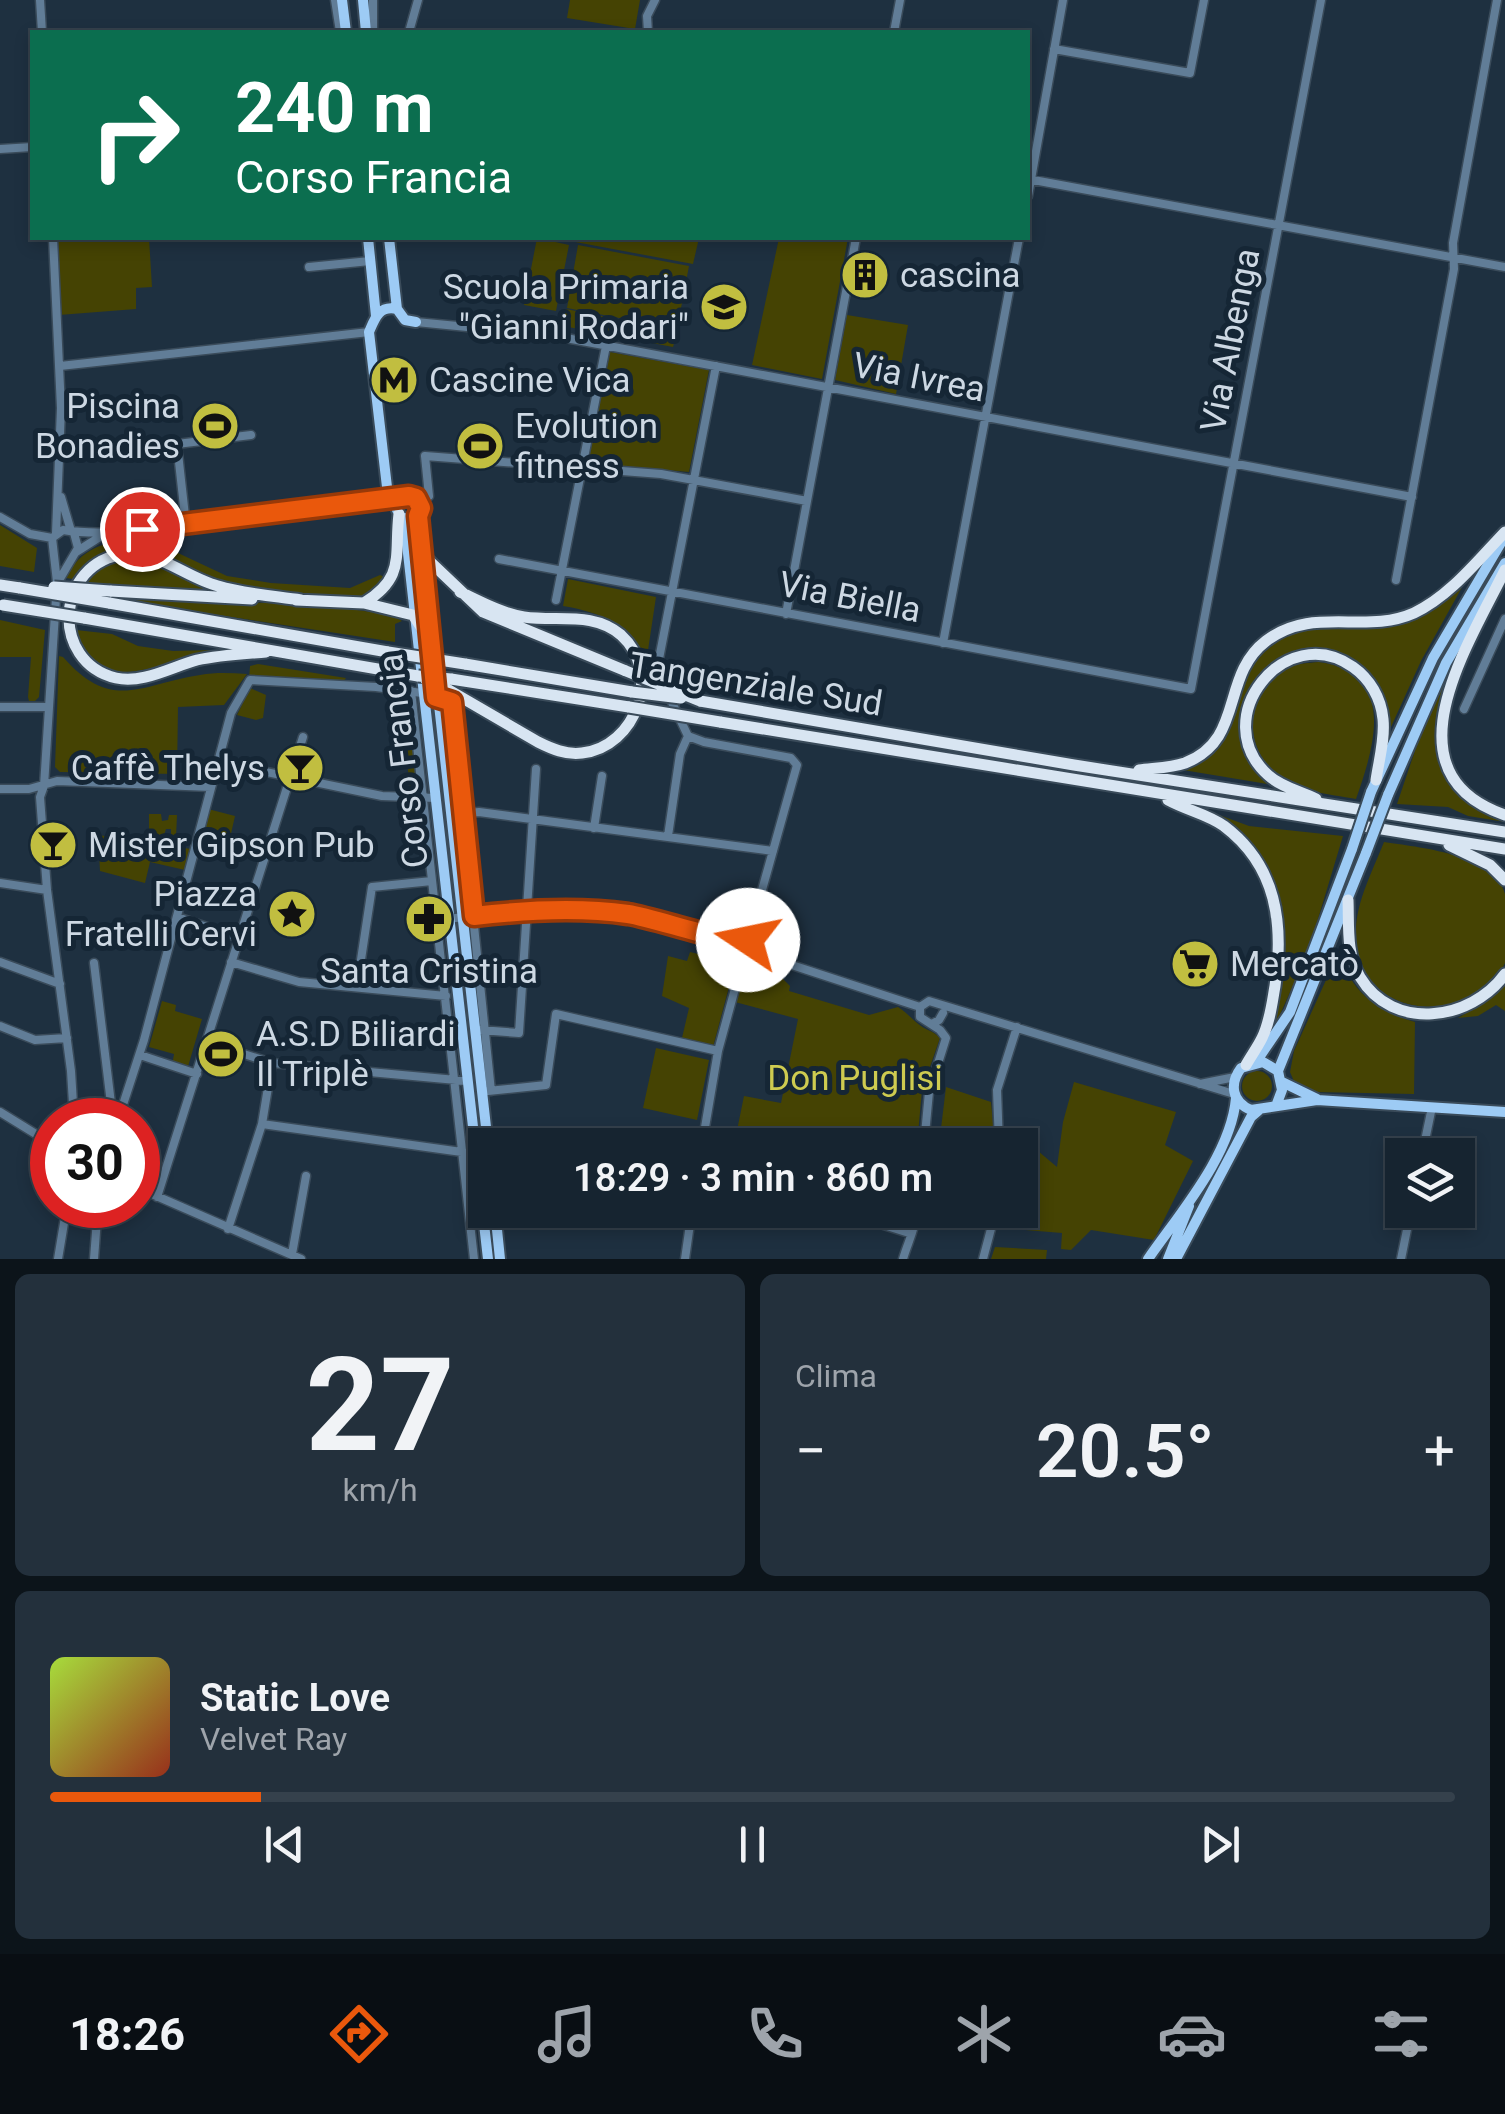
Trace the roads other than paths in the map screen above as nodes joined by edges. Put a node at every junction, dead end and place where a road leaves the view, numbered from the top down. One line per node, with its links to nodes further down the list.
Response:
1 (40, 0): 12 (street)
2 (338, 0): 13 (main road)
3 (363, 0): 14 (main road)
4 (372, 0): 15 (street)
5 (418, 0): 16 (street)
6 (654, 0): 17 (street)
7 (900, 0): 18 (street)
8 (1063, 0): 19 (street)
9 (1204, 0): 19 (street)
10 (1320, 0): 24 (street, Via Albenga)
11 (1497, 0): 30 (street)
12 (42, 30)
13 (343, 30)
14 (370, 30)
15 (370, 30)
16 (410, 30)
17 (650, 30)
18 (894, 30)
19 (1054, 49): 22 (street)
20 (30, 147): 21 (street)
21 (0, 148)
22 (1030, 175)
23 (1030, 180): 24 (street)
24 (1279, 226): 30 (street); 44 (street, Via Albenga)
25 (53, 240): 39 (street)
26 (368, 240): 31 (main road)
27 (389, 240): 34 (main road)
28 (856, 240): 41 (street)
29 (1020, 240): 42 (street)
30 (1453, 258): 32 (street); 49 (street)
31 (370, 261): 33 (street); 35 (main road)
32 (1505, 266)
33 (309, 267)
34 (397, 309): 35 (main road); 36 (main road)
35 (376, 316): 37 (main road)
36 (416, 322): 38 (street, Via Ivrea)
37 (369, 332): 39 (street); 51 (main road, Corso Francia)
38 (606, 346): 40 (street, Via Ivrea); 45 (street)
39 (60, 366): 47 (street)
40 (716, 366): 41 (street, Via Ivrea); 46 (street)
41 (829, 388): 42 (street, Via Ivrea); 50 (street)
42 (985, 417): 44 (street, Via Ivrea); 79 (street)
43 (251, 435): 54 (street)
44 (1234, 464): 49 (street, Via Ivrea); 82 (street, Via Albenga)
45 (579, 468): 46 (street); 48 (street); 64 (street)
46 (695, 480): 50 (street); 68 (street)
47 (59, 492): 55 (street); 58 (street)
48 (416, 498): 51 (main road); 52 (main road, Corso Francia)
49 (1412, 498): 65 (street)
50 (807, 501): 75 (street)
51 (399, 508): 52 (main road); 54 (street); 73 (highway); 76 (main road, Corso Francia)
52 (418, 516): 61 (main road, Corso Francia)
53 (0, 517): 58 (street)
54 (186, 525): 56 (street)
55 (72, 532): 56 (street); 58 (street); 60 (street)
56 (108, 532): 60 (street)
57 (1505, 534): 95 (highway); 99 (main road)
58 (54, 536): 59 (street)
59 (55, 554): 60 (street); 66 (street)
60 (73, 554): 66 (street)
61 (423, 555): 69 (highway); 78 (main road, Corso Francia)
62 (499, 558): 64 (street, Via Biella)
63 (1505, 566): 107 (highway); 119 (main road, bridge)
64 (561, 570): 68 (street, Via Biella); 72 (street)
65 (1396, 580)
66 (58, 582): 86 (street)
67 (0, 585): 70 (highway, Tangenziale Sud, bridge)
68 (672, 590): 75 (street, Via Biella); 90 (street)
69 (460, 592): 81 (highway, bridge); 85 (highway, bridge)
70 (110, 597): 71 (highway); 85 (highway, Tangenziale Sud, bridge)
71 (301, 600): 73 (highway); 80 (highway)
72 (556, 600)
73 (364, 604): 76 (highway)
74 (2, 605): 80 (highway, Tangenziale Sud, bridge)
75 (786, 614): 79 (street, Via Biella)
76 (413, 615): 78 (highway); 83 (main road, Corso Francia)
77 (1505, 619): 88 (street)
78 (431, 642): 84 (main road, Corso Francia)
79 (943, 643): 82 (street, Via Biella)
80 (266, 652): 81 (highway, Tangenziale Sud)
81 (418, 676): 102 (highway, Tangenziale Sud, bridge)
82 (1191, 689)
83 (416, 692): 93 (street); 103 (main road, Corso Francia); 104 (street, Corso Francia)
84 (436, 697): 91 (street, Corso Francia); 92 (main road, Corso Francia)
85 (700, 701): 95 (highway, Tangenziale Sud)
86 (47, 707): 87 (street); 98 (street)
87 (0, 708)
88 (1464, 708)
89 (302, 736): 97 (street)
90 (688, 736): 111 (street); 114 (street)
91 (457, 755): 92 (street, Corso Francia); 106 (street, Corso Francia)
92 (444, 756): 106 (main road, Corso Francia)
93 (218, 762): 97 (street); 100 (street)
94 (536, 769): 108 (street)
95 (1124, 772): 105 (highway, Tangenziale Sud)
96 (602, 776): 109 (street)
97 (290, 778): 104 (street); 126 (street)
98 (44, 786): 100 (street); 101 (street); 118 (street)
99 (1374, 786): 105 (highway); 150 (main road, bridge)
100 (211, 787): 120 (street)
101 (0, 789)
102 (1155, 793): 112 (highway, Tangenziale Sud); 150 (highway)
103 (436, 798): 104 (street); 125 (main road, Corso Francia)
104 (422, 800): 116 (street, Corso Francia)
105 (1324, 804): 110 (highway, Tangenziale Sud)
106 (458, 814): 108 (street); 124 (main road, Corso Francia)
107 (1505, 815)
108 (532, 820): 109 (street); 122 (street)
109 (594, 828): 111 (street)
110 (1505, 832)
111 (668, 836): 114 (street)
112 (1441, 840): 113 (highway, Tangenziale Sud); 115 (highway)
113 (1505, 849)
114 (773, 851): 127 (street)
115 (1505, 880)
116 (432, 881): 125 (street, Corso Francia); 135 (street)
117 (0, 882): 118 (street)
118 (46, 890): 134 (street)
119 (1348, 900): 133 (highway); 153 (main road)
120 (180, 904): 121 (street); 123 (street)
121 (195, 904)
122 (526, 911): 124 (street); 127 (street); 144 (street)
123 (177, 917): 126 (street); 148 (street)
124 (469, 917): 125 (street); 144 (main road, Corso Francia)
125 (443, 919): 136 (main road, Corso Francia)
126 (240, 938): 130 (street)
127 (745, 940): 128 (street); 132 (street)
128 (758, 954): 132 (street); 138 (street)
129 (0, 962): 134 (street)
130 (231, 962): 135 (street); 146 (street)
131 (94, 963): 160 (street)
132 (742, 963): 147 (street)
133 (1505, 974)
134 (60, 984): 145 (street)
135 (357, 986): 136 (street)
136 (450, 997): 154 (street, Corso Francia); 155 (main road, Corso Francia)
137 (939, 1004): 138 (street); 139 (street); 140 (street)
138 (920, 1007): 141 (street)
139 (962, 1010): 140 (street); 143 (street)
140 (943, 1013): 141 (street)
141 (932, 1024): 172 (street)
142 (0, 1026): 145 (street)
143 (1017, 1028): 156 (street); 173 (street)
144 (480, 1030): 157 (main road, Corso Francia)
145 (67, 1038): 159 (street)
146 (206, 1042): 149 (street); 151 (street)
147 (718, 1052): 157 (street); 171 (street)
148 (140, 1055): 151 (street); 161 (street)
149 (272, 1063): 154 (street); 168 (street)
150 (1251, 1063): 152 (main road); 153 (main road)
151 (196, 1074): 179 (street)
152 (1235, 1076): 156 (street); 158 (main road)
153 (1280, 1077): 162 (main road); 163 (main road)
154 (455, 1079): 155 (street); 176 (street, Corso Francia)
155 (468, 1081): 169 (main road, Corso Francia)
156 (1196, 1084): 158 (street)
157 (487, 1091): 170 (main road, Corso Francia)
158 (1235, 1096): 165 (main road); 180 (main road)
159 (72, 1098)
160 (113, 1098)
161 (124, 1098)
162 (1318, 1100): 163 (main road); 164 (main road)
163 (1276, 1106): 165 (main road)
164 (1432, 1108): 167 (main road); 175 (street)
165 (1258, 1111): 205 (main road)
166 (0, 1112): 174 (street)
167 (1505, 1112)
168 (262, 1124): 176 (street); 191 (street)
169 (473, 1128)
170 (488, 1128)
171 (705, 1128)
172 (926, 1128)
173 (998, 1128)
174 (30, 1130)
175 (1426, 1138)
176 (462, 1152): 177 (street); 197 (street, Corso Francia)
177 (468, 1153)
178 (306, 1176): 193 (street)
179 (160, 1188)
180 (1194, 1196): 203 (main road); 204 (main road)
181 (160, 1198): 191 (street)
182 (63, 1228): 194 (street)
183 (96, 1228): 195 (street)
184 (484, 1228): 198 (main road, Corso Francia)
185 (497, 1228): 199 (main road)
186 (689, 1228): 200 (street)
187 (893, 1228): 192 (street)
188 (913, 1228): 192 (street)
189 (992, 1228): 202 (street)
190 (1407, 1228): 206 (street)
191 (228, 1229): 193 (street)
192 (909, 1233): 201 (street)
193 (292, 1254): 196 (street)
194 (58, 1259)
195 (94, 1259)
196 (302, 1259)
197 (474, 1259)
198 (488, 1259)
199 (500, 1259)
200 (684, 1259)
201 (903, 1259)
202 (984, 1259)
203 (1148, 1259)
204 (1168, 1259)
205 (1176, 1259)
206 (1401, 1259)

